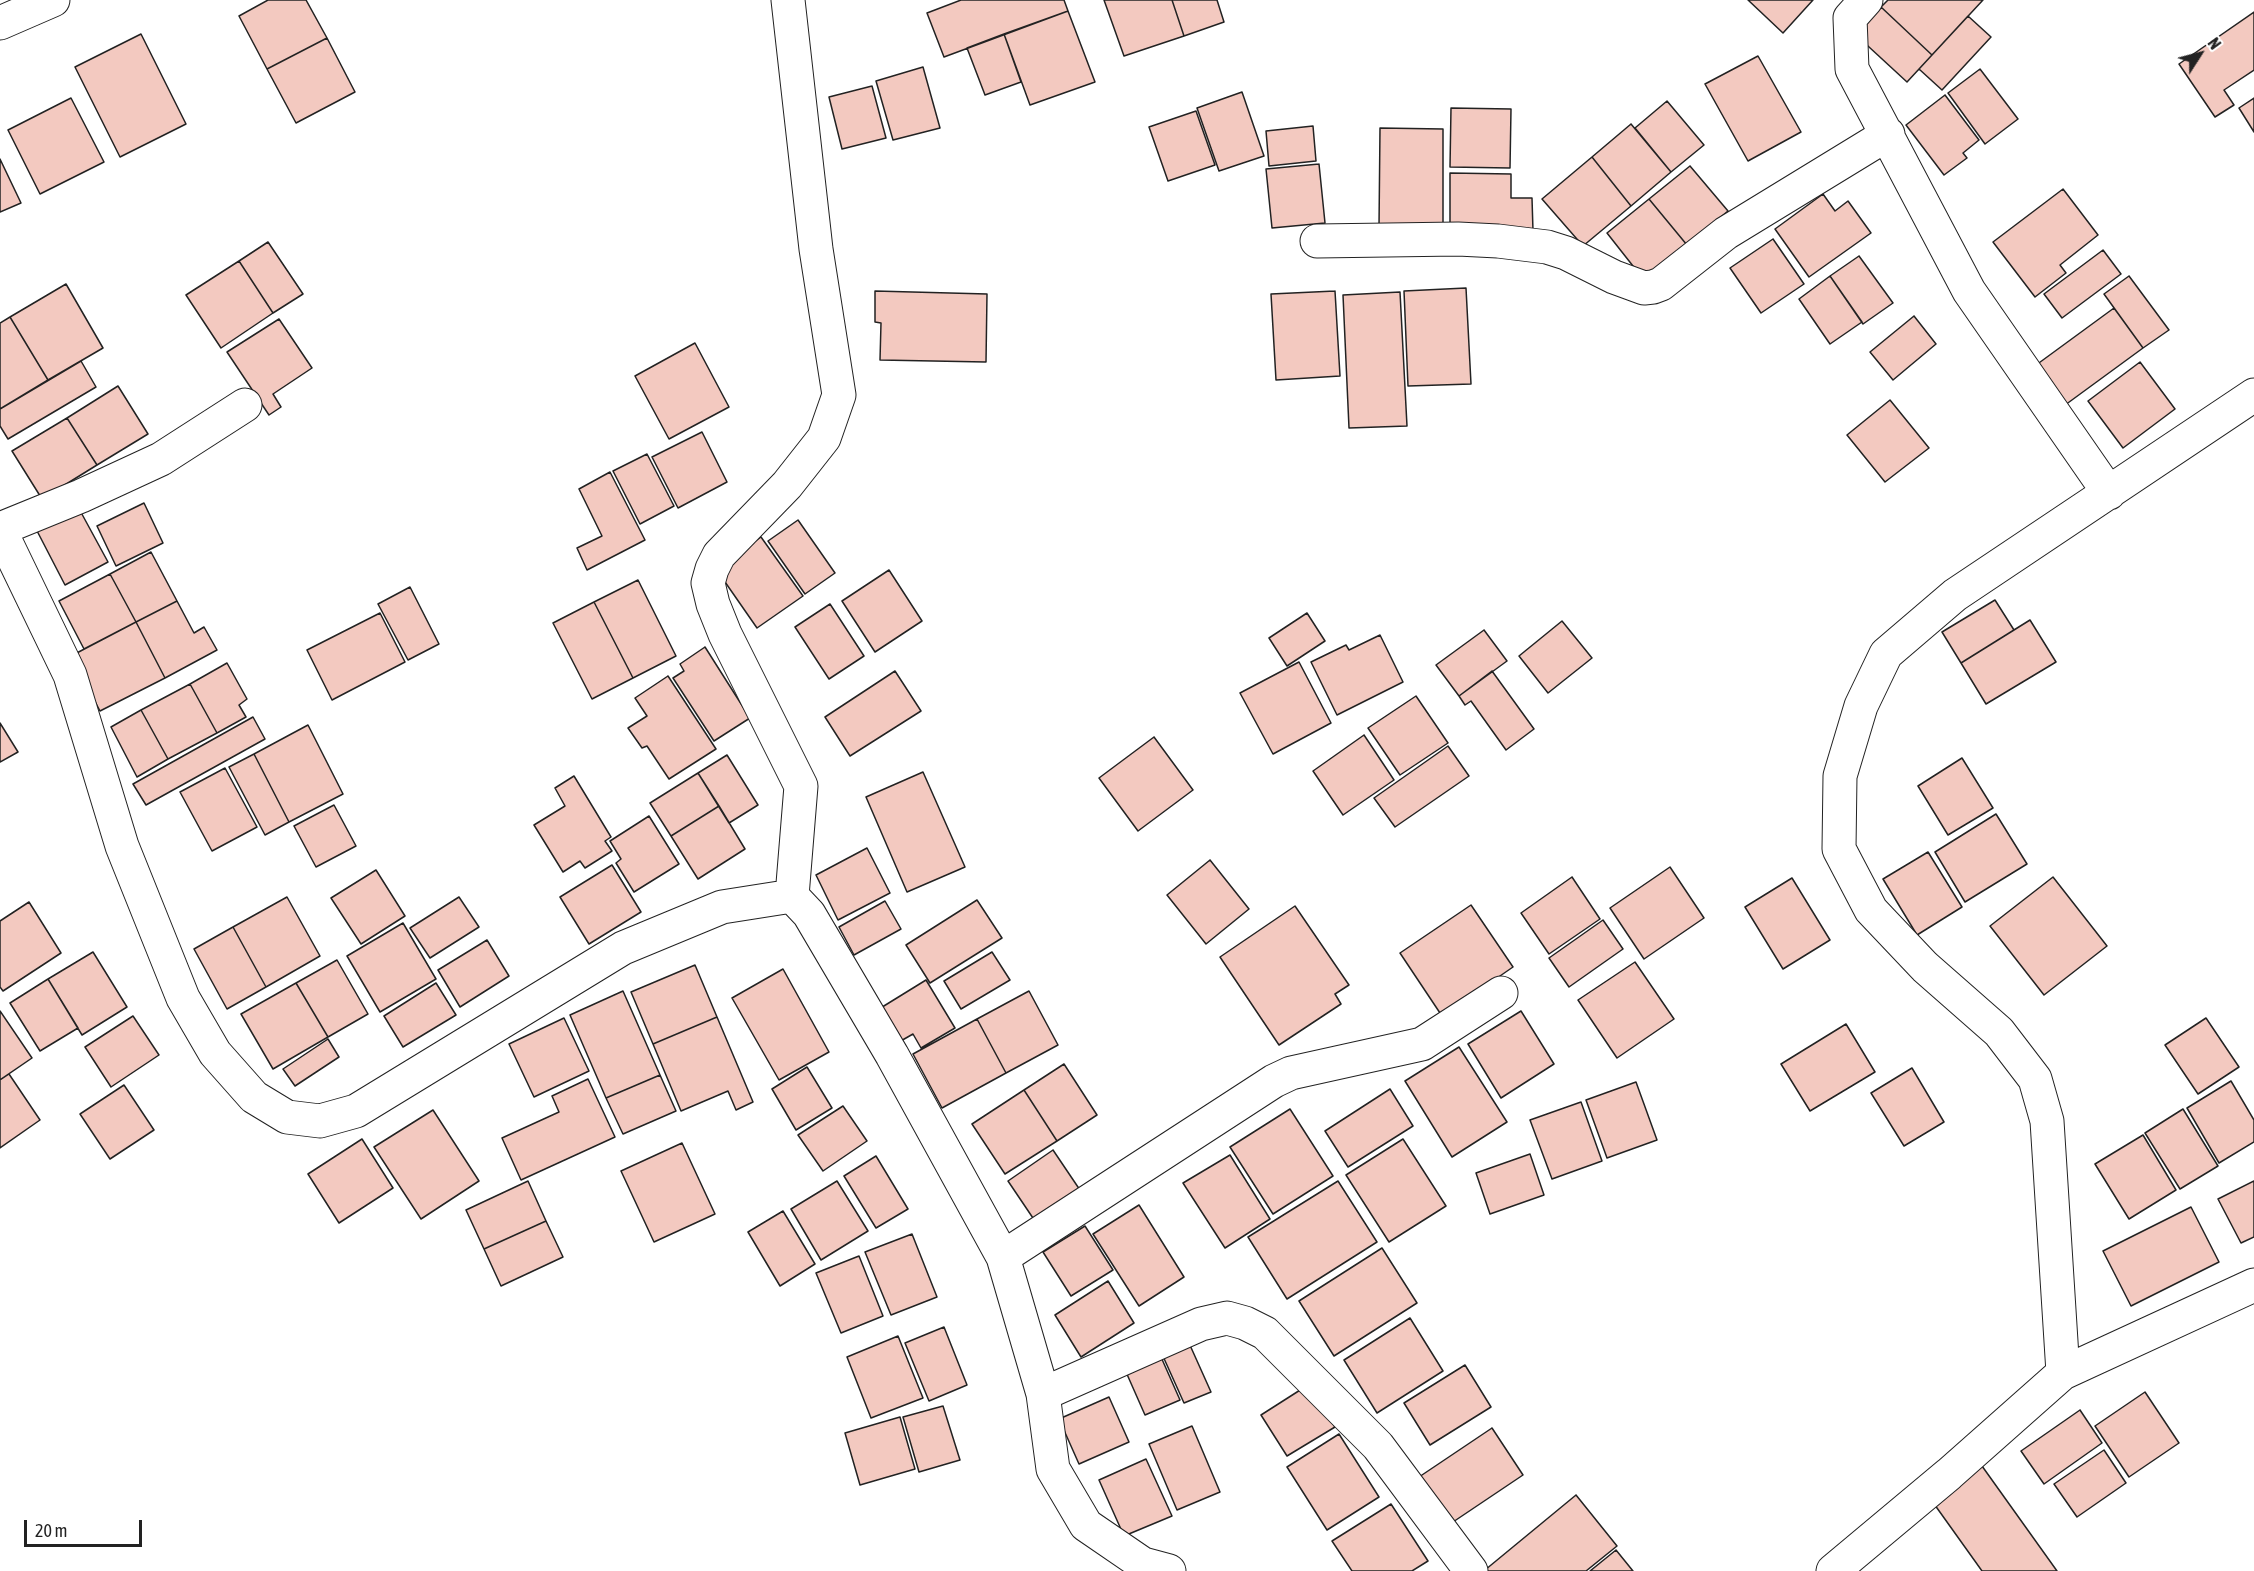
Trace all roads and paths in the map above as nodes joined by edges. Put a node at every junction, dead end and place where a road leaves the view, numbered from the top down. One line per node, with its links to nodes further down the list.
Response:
1 (53, 0): 4 (street)
2 (788, 0): 11 (street)
3 (1866, 0): 5 (street)
4 (0, 23)
5 (1888, 134): 6 (street); 9 (street)
6 (1317, 241)
7 (2254, 395): 9 (street)
8 (245, 405): 10 (street)
9 (2109, 493): 15 (street)
10 (0, 529): 11 (street)
11 (792, 896): 13 (street)
12 (1501, 993): 13 (street)
13 (1003, 1257): 16 (street)
14 (2254, 1285): 15 (street)
15 (2063, 1373): 19 (street)
16 (1043, 1394): 17 (street); 18 (street)
17 (1169, 1571)
18 (1472, 1571)
19 (1833, 1571)

